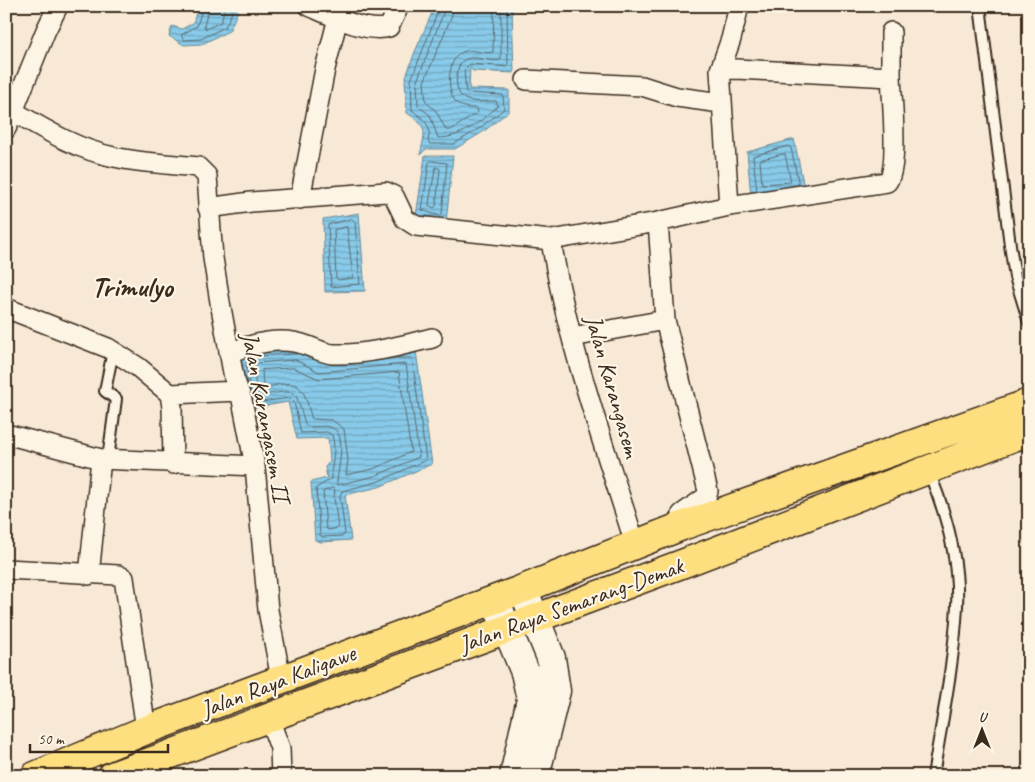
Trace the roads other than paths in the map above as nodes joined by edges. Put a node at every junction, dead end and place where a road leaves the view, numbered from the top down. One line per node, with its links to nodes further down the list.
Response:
1 (58, 6): 12 (street)
2 (309, 6): 6 (street)
3 (399, 6): 6 (street)
4 (738, 6): 8 (street)
5 (980, 6): 20 (lane)
6 (338, 18): 13 (street)
7 (891, 32): 9 (street)
8 (720, 70): 9 (street); 11 (street)
9 (891, 77): 14 (street)
10 (526, 80): 11 (street)
11 (721, 103): 14 (street)
12 (8, 116): 15 (street, Jalan Karangasem II)
13 (300, 199): 15 (street); 17 (street)
14 (729, 206): 16 (street)
15 (208, 208): 24 (street, Jalan Karangasem II)
16 (658, 222): 17 (street); 19 (street)
17 (551, 240): 21 (street, Jalan Karangasem)
18 (6, 308): 23 (street)
19 (665, 320): 21 (street); 34 (street)
20 (1029, 322)
21 (572, 337): 35 (street, Jalan Karangasem)
22 (432, 338): 24 (street)
23 (113, 351): 26 (street); 30 (lane)
24 (229, 353): 25 (street, Jalan Karangasem II)
25 (238, 391): 26 (street); 32 (street, Jalan Karangasem II)
26 (170, 394): 31 (street)
27 (1029, 402): 34 (highway, Jalan Raya Semarang-Demak)
28 (1029, 431): 33 (highway, Jalan Raya Semarang-Demak)
29 (6, 434): 30 (street)
30 (105, 459): 31 (street); 37 (street)
31 (173, 464): 32 (street)
32 (255, 466): 42 (street, Jalan Karangasem II)
33 (927, 469): 40 (highway, Jalan Raya Semarang-Demak); 51 (lane)
34 (682, 526): 35 (highway, Jalan Raya Semarang-Demak)
35 (635, 544): 38 (highway, Jalan Raya Semarang-Demak)
36 (6, 569): 37 (street)
37 (89, 575): 45 (street)
38 (523, 589): 39 (highway, Jalan Raya Semarang-Demak); 40 (main road)
39 (494, 600): 41 (main road); 42 (highway, Jalan Raya Kaligawe)
40 (535, 619): 41 (highway, Jalan Raya Semarang-Demak); 43 (main road)
41 (506, 629): 43 (main road); 44 (highway, Jalan Raya Semarang-Demak)
42 (281, 679): 45 (highway, Jalan Raya Kaligawe)
43 (543, 695): 49 (main road); 50 (main road)
44 (268, 716): 46 (street); 48 (highway, Jalan Raya Semarang-Demak)
45 (146, 730): 47 (highway, Jalan Raya Kaligawe)
46 (281, 769)
47 (35, 776)
48 (112, 776)
49 (514, 776)
50 (535, 776)
51 (933, 776)

